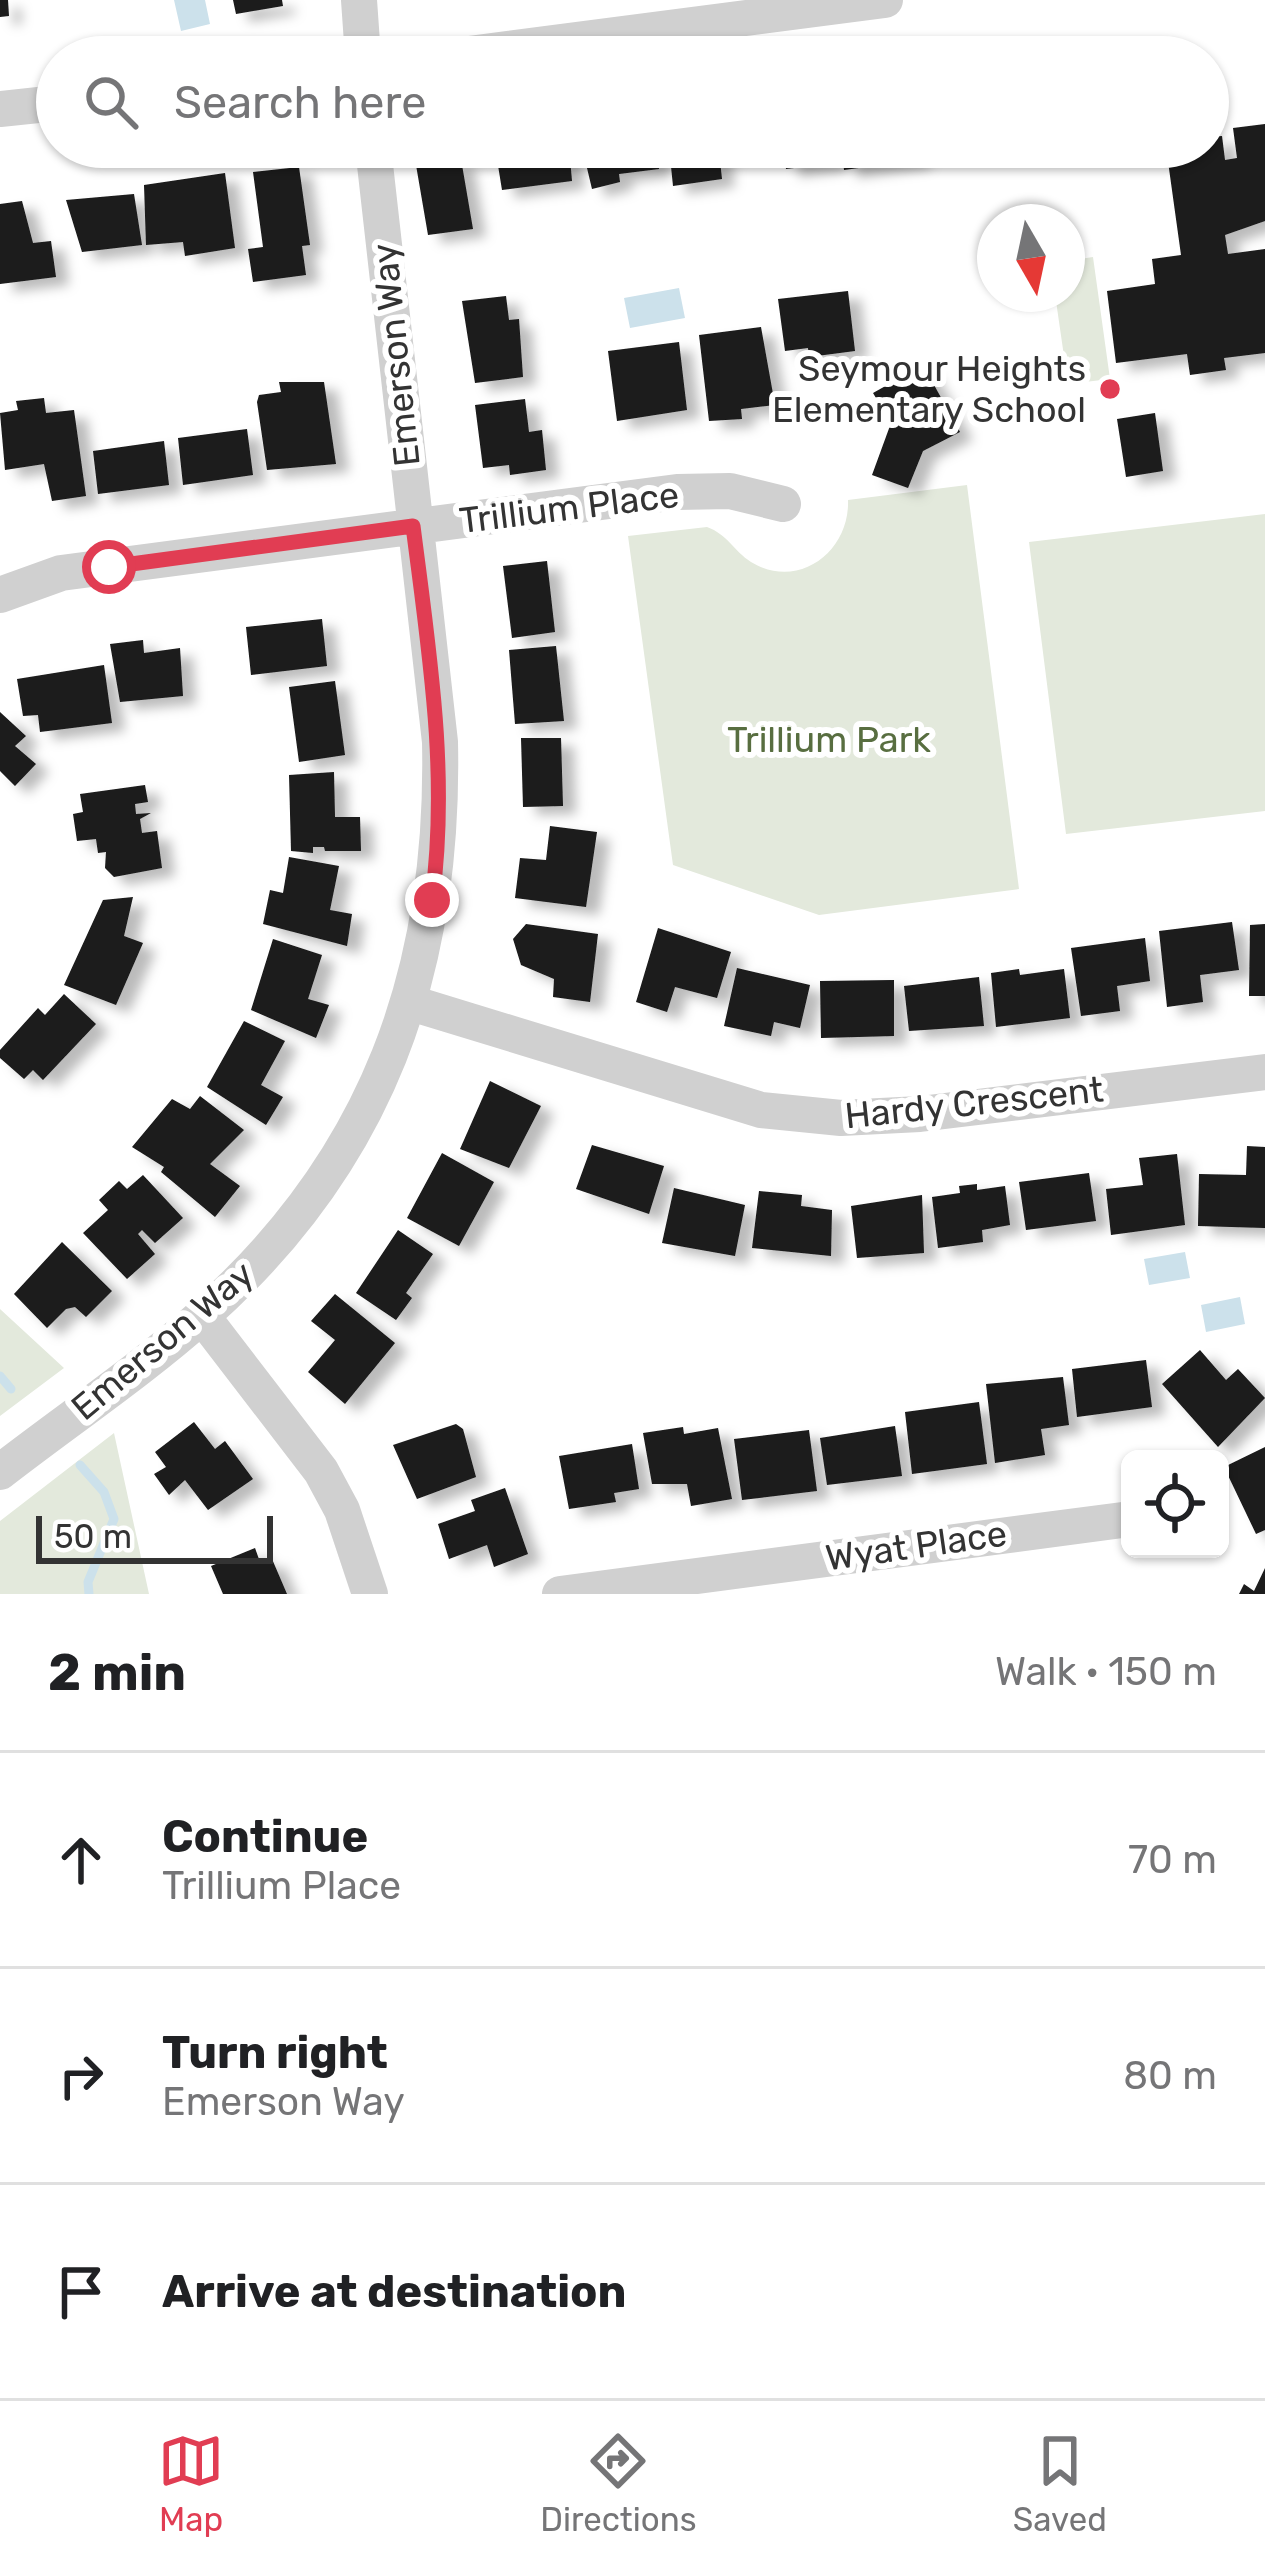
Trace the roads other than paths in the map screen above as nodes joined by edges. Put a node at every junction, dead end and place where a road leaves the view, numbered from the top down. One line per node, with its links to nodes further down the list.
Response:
1 (358, 0): 3 (street)
2 (885, 0): 4 (street)
3 (361, 36)
4 (608, 36)
5 (36, 105): 6 (street)
6 (0, 109)
7 (375, 168): 9 (street, Emerson Way)
8 (784, 504): 9 (street, Trillium Place)
9 (413, 526): 10 (street, Trillium Place); 11 (street, Emerson Way)
10 (0, 595)
11 (411, 1003): 12 (street, Hardy Crescent); 13 (street, Emerson Way)
12 (1265, 1072)
13 (202, 1316): 14 (street, Emerson Way); 16 (street)
14 (0, 1472)
15 (1121, 1520): 17 (street, Wyat Place)
16 (370, 1594)
17 (560, 1594)

